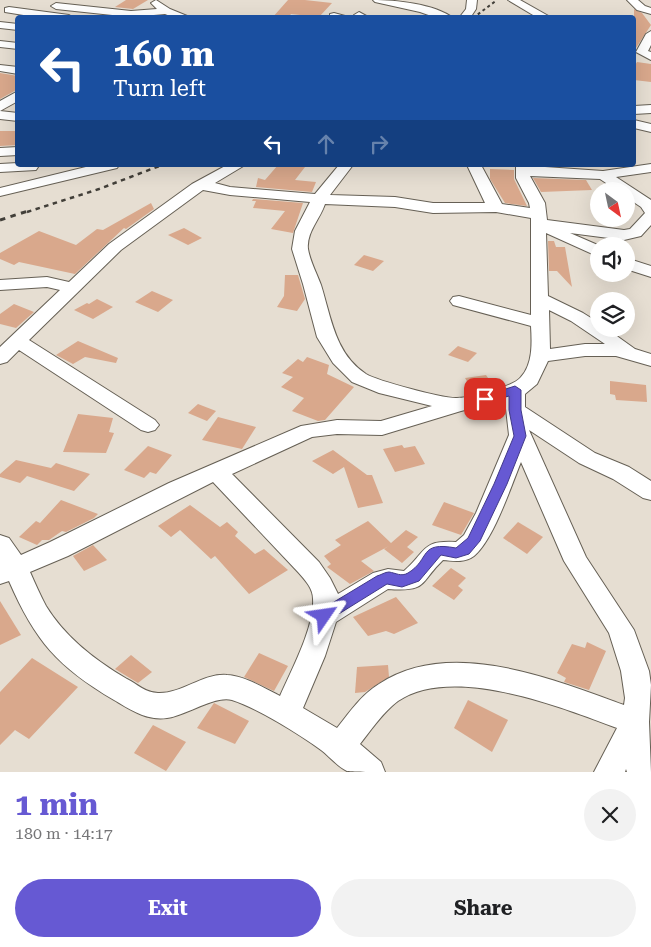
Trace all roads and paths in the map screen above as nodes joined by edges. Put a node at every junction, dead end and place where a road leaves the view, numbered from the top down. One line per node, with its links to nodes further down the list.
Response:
1 (153, 0): 8 (street)
2 (378, 0): 12 (street)
3 (472, 0): 13 (street)
4 (513, 0): 14 (street)
5 (632, 0): 9 (street)
6 (56, 6): 8 (street)
7 (9, 10): 10 (street)
8 (166, 11): 11 (street)
9 (651, 11)
10 (46, 15)
11 (178, 15)
12 (440, 15)
13 (467, 15)
14 (541, 15)
15 (0, 25): 16 (street)
16 (15, 27)
17 (651, 34): 20 (street)
18 (0, 44): 19 (street)
19 (15, 46)
20 (638, 48): 21 (street)
21 (651, 57)
22 (0, 68): 23 (street)
23 (15, 70)
24 (0, 90): 25 (street)
25 (15, 93)
26 (15, 96): 27 (street)
27 (0, 107)
28 (651, 109): 29 (street)
29 (636, 110)
30 (0, 115): 31 (street)
31 (15, 118)
32 (636, 124): 33 (street)
33 (651, 128)
34 (0, 152): 35 (street)
35 (15, 152)
36 (636, 166): 46 (street)
37 (16, 167): 44 (street)
38 (31, 167): 49 (street)
39 (104, 167): 49 (street)
40 (234, 167): 48 (street)
41 (344, 167): 51 (street)
42 (475, 167): 52 (street)
43 (630, 167): 47 (street)
44 (0, 168)
45 (523, 168): 47 (street); 55 (street)
46 (651, 168)
47 (603, 175): 53 (street)
48 (201, 185): 51 (street); 60 (street)
49 (24, 187): 50 (street)
50 (0, 192)
51 (319, 199): 52 (street); 70 (street)
52 (497, 207): 55 (street)
53 (651, 211)
54 (651, 216): 55 (street)
55 (539, 219): 56 (street); 61 (street)
56 (590, 247)
57 (635, 266): 58 (street)
58 (651, 272)
59 (0, 285): 60 (street)
60 (73, 288): 64 (street)
61 (539, 298): 63 (street); 65 (street)
62 (459, 301): 63 (street)
63 (540, 324): 66 (street)
64 (18, 341): 67 (street); 71 (street)
65 (629, 353): 66 (street); 68 (street)
66 (540, 356): 69 (street)
67 (0, 358)
68 (651, 360)
69 (515, 400): 70 (street); 72 (street); 74 (street)
70 (457, 405): 73 (street)
71 (148, 425)
72 (520, 436): 77 (street); 79 (street)
73 (217, 472): 76 (street); 77 (street)
74 (651, 492)
75 (0, 544): 76 (street)
76 (9, 570): 78 (street)
77 (324, 616): 78 (street)
78 (286, 712): 80 (street)
79 (643, 728): 80 (street); 82 (street); 83 (street)
80 (340, 746): 81 (street)
81 (370, 772)
82 (609, 772)
83 (642, 772)

